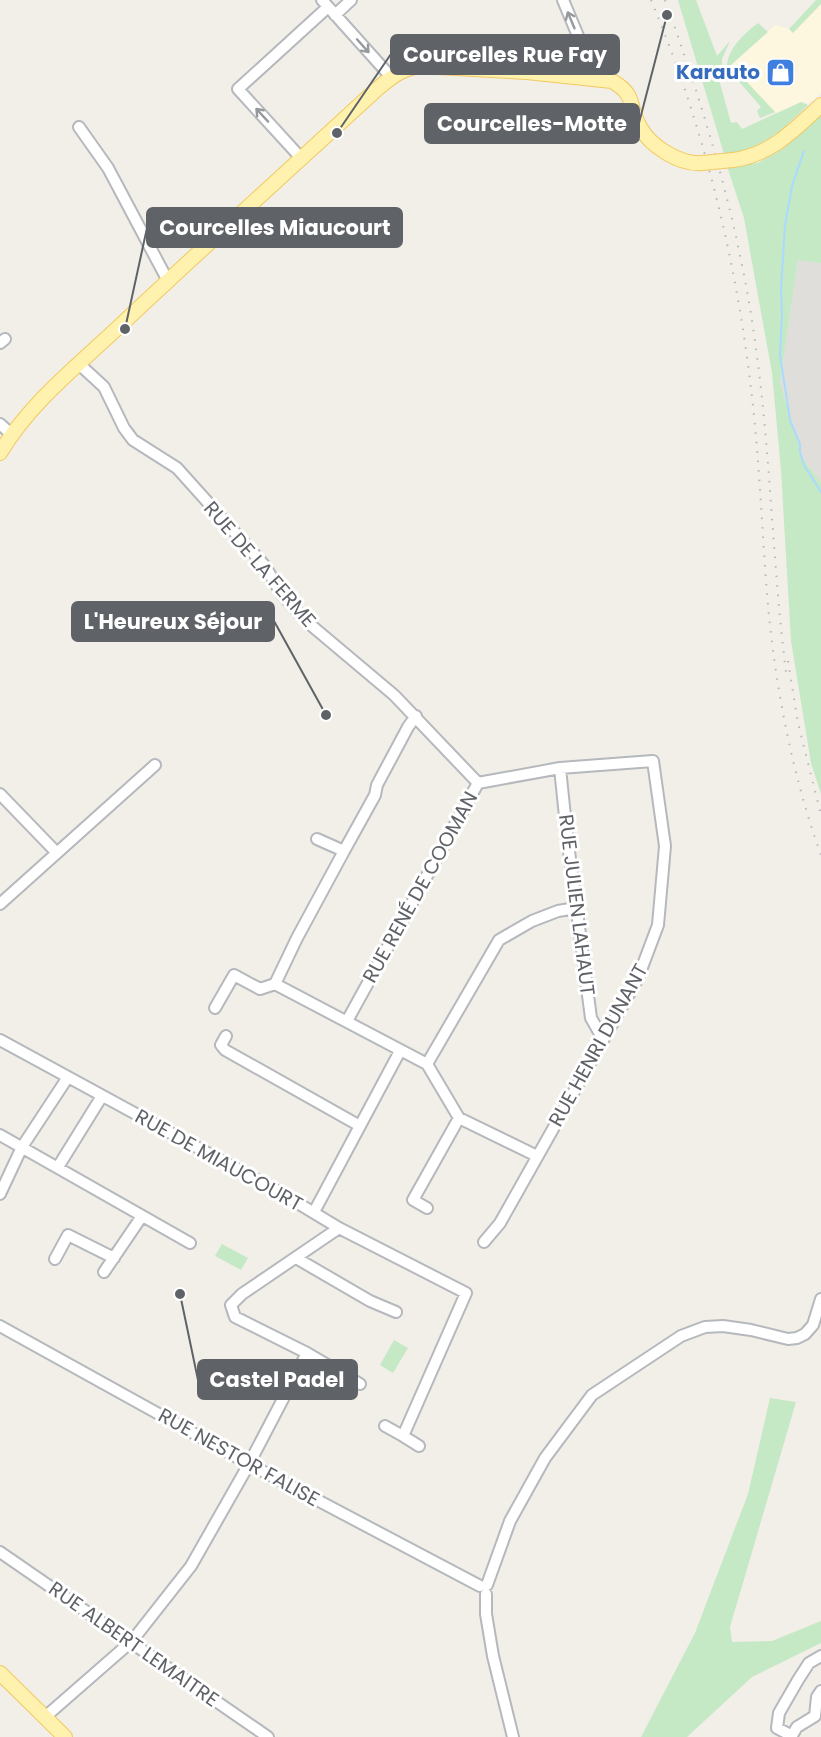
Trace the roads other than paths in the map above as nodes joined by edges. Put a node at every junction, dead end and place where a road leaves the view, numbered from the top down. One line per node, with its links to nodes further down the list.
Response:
1 (351, 0): 3 (street)
2 (563, 0): 5 (street, one-way to 2)
3 (328, 7): 4 (street, one-way to 4); 8 (street, one-way to 3)
4 (391, 77): 5 (main road); 8 (main road)
5 (596, 79): 6 (main road, bridge)
6 (821, 105)
7 (79, 128): 9 (street)
8 (301, 158): 9 (main road)
9 (168, 280): 10 (main road)
10 (79, 364): 12 (main road); 14 (street, RUE DE LA FERME)
11 (0, 424): 12 (street)
12 (11, 434): 13 (main road)
13 (0, 453)
14 (416, 716): 18 (street, RUE DE LA FERME); 21 (street)
15 (653, 760): 17 (street, RUE RENÉ DE COOMAN); 29 (street, RUE HENRI DUNANT)
16 (155, 765): 22 (street)
17 (560, 768): 18 (street, RUE RENÉ DE COOMAN); 24 (street, RUE JULIEN LAHAUT)
18 (478, 783): 27 (street, RUE RENÉ DE COOMAN)
19 (0, 794): 22 (street)
20 (317, 839): 21 (street)
21 (344, 851): 25 (street)
22 (57, 853): 23 (street)
23 (0, 904)
24 (576, 908): 29 (street, RUE JULIEN LAHAUT); 32 (street)
25 (275, 984): 26 (street); 27 (street)
26 (215, 1008)
27 (347, 1021): 31 (street)
28 (226, 1036): 36 (street)
29 (603, 1039): 39 (street, RUE HENRI DUNANT)
30 (0, 1040): 33 (street, RUE DE MIAUCOURT)
31 (400, 1051): 32 (street); 36 (street)
32 (427, 1064): 35 (street)
33 (68, 1077): 34 (street, RUE DE MIAUCOURT); 38 (street)
34 (102, 1096): 40 (street); 43 (street, RUE DE MIAUCOURT)
35 (459, 1118): 39 (street); 42 (street)
36 (360, 1126): 43 (street)
37 (0, 1135): 38 (street)
38 (22, 1147): 40 (street); 41 (street)
39 (537, 1156): 46 (street, RUE HENRI DUNANT)
40 (58, 1167): 44 (street)
41 (0, 1194)
42 (428, 1208)
43 (314, 1212): 45 (street, RUE DE MIAUCOURT)
44 (142, 1216): 47 (street); 48 (street)
45 (339, 1228): 49 (street); 58 (street, RUE DE MIAUCOURT)
46 (484, 1242)
47 (190, 1243)
48 (114, 1258): 50 (street); 51 (street)
49 (296, 1258): 53 (street); 55 (street)
50 (55, 1259)
51 (104, 1272)
52 (821, 1299): 62 (street)
53 (396, 1312)
54 (0, 1326): 60 (street, RUE NESTOR FALISE)
55 (307, 1353): 56 (street); 60 (street)
56 (360, 1384)
57 (385, 1426): 58 (street)
58 (403, 1436): 59 (street)
59 (419, 1446)
60 (249, 1464): 62 (street, RUE NESTOR FALISE); 63 (street)
61 (0, 1552): 63 (street, RUE ALBERT LEMAITRE)
62 (485, 1588): 72 (street)
63 (132, 1641): 67 (street); 71 (street, RUE ALBERT LEMAITRE)
64 (821, 1656): 69 (street)
65 (0, 1673): 67 (main road)
66 (821, 1691): 68 (street)
67 (45, 1717): 70 (main road)
68 (818, 1718): 69 (street)
69 (792, 1736)
70 (65, 1737)
71 (268, 1737)
72 (513, 1737)

